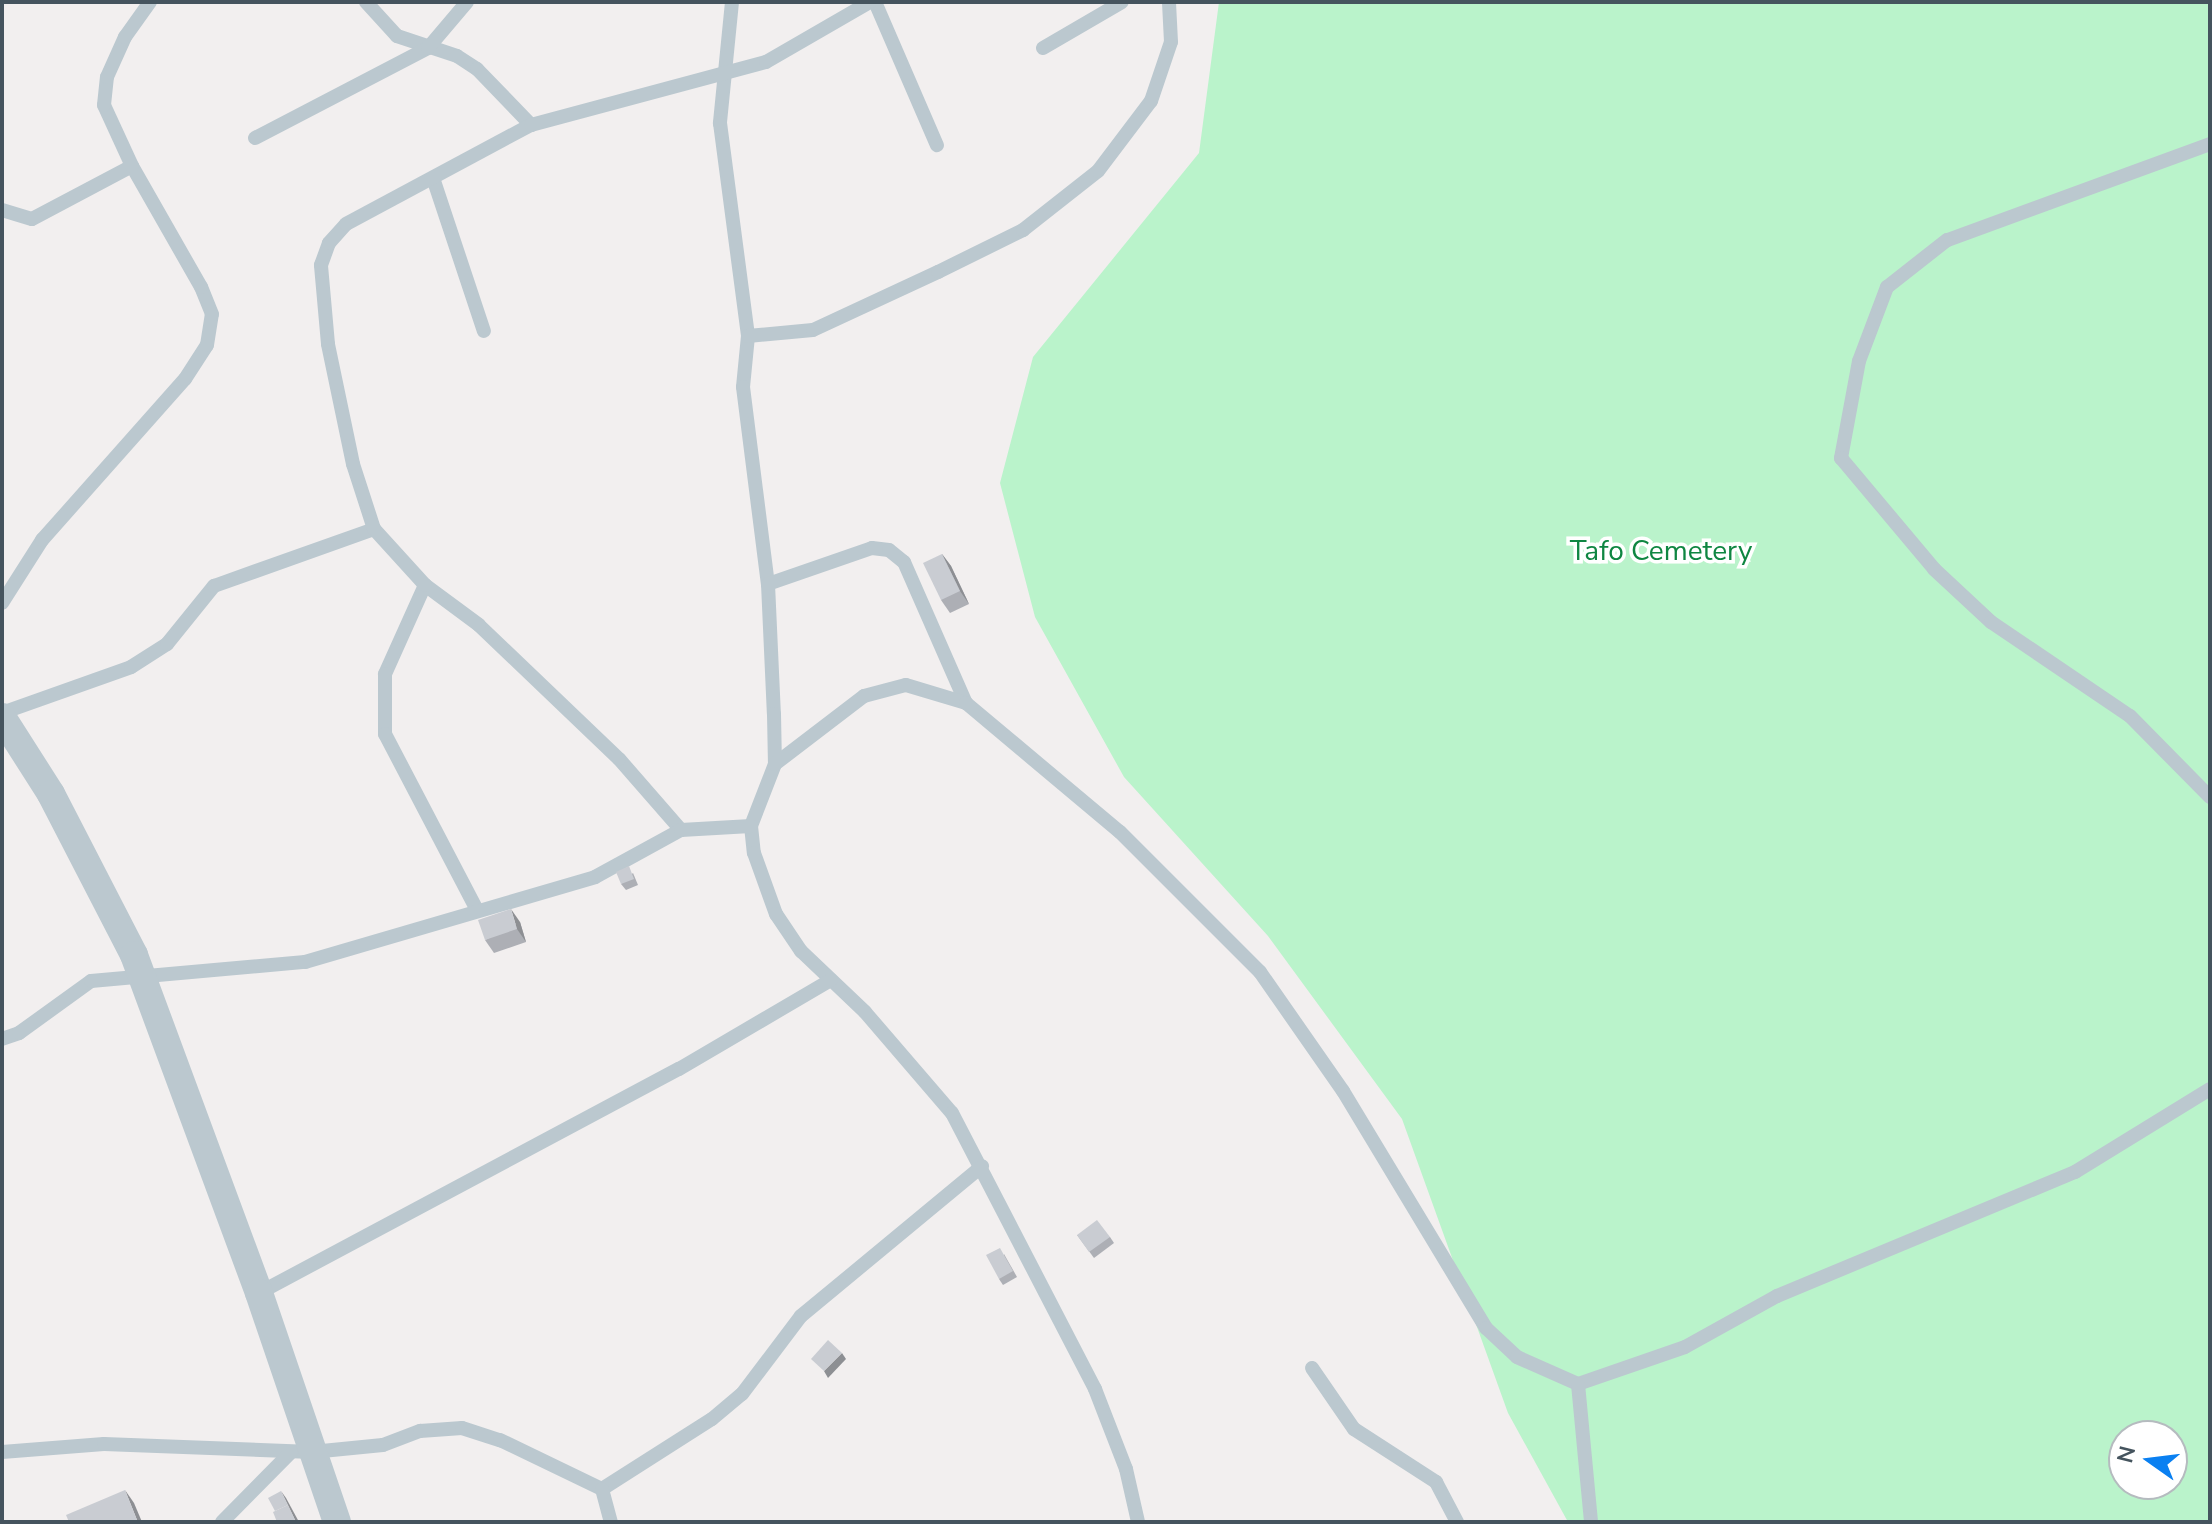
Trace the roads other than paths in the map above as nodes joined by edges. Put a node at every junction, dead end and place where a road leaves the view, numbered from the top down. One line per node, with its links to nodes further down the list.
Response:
1 (150, 2): 15 (lane)
2 (366, 2): 8 (lane)
3 (467, 2): 8 (lane)
4 (732, 2): 10 (lane)
5 (872, 2): 10 (lane); 14 (lane)
6 (1122, 2): 9 (lane)
7 (1169, 2): 19 (lane)
8 (428, 48): 11 (lane); 12 (lane)
9 (1043, 48)
10 (722, 74): 11 (lane); 19 (lane)
11 (531, 125): 16 (lane)
12 (255, 138)
13 (2210, 144): 27 (lane)
14 (937, 145)
15 (132, 166): 17 (lane); 23 (lane)
16 (434, 181): 18 (lane); 20 (lane)
17 (2, 210)
18 (484, 331)
19 (748, 336): 21 (lane)
20 (374, 529): 22 (lane); 25 (lane)
21 (768, 584): 24 (lane); 26 (lane)
22 (425, 585): 29 (lane); 30 (lane)
23 (2, 603)
24 (966, 703): 26 (lane); 38 (lane)
25 (2, 715): 31 (street)
26 (775, 764): 28 (lane)
27 (2210, 797)
28 (751, 826): 29 (lane); 32 (lane)
29 (681, 830): 30 (lane)
30 (476, 908): 31 (lane)
31 (141, 976): 33 (lane); 36 (street)
32 (831, 980): 35 (lane); 36 (lane)
33 (2, 1039)
34 (2210, 1089): 38 (lane)
35 (982, 1166): 41 (lane); 45 (lane)
36 (259, 1293): 40 (street)
37 (1312, 1368): 46 (lane)
38 (1578, 1384): 47 (lane)
39 (2, 1452): 40 (lane)
40 (302, 1452): 41 (lane); 42 (lane); 43 (street)
41 (602, 1489): 44 (lane)
42 (222, 1522)
43 (337, 1522)
44 (611, 1522)
45 (1138, 1522)
46 (1457, 1522)
47 (1591, 1522)

